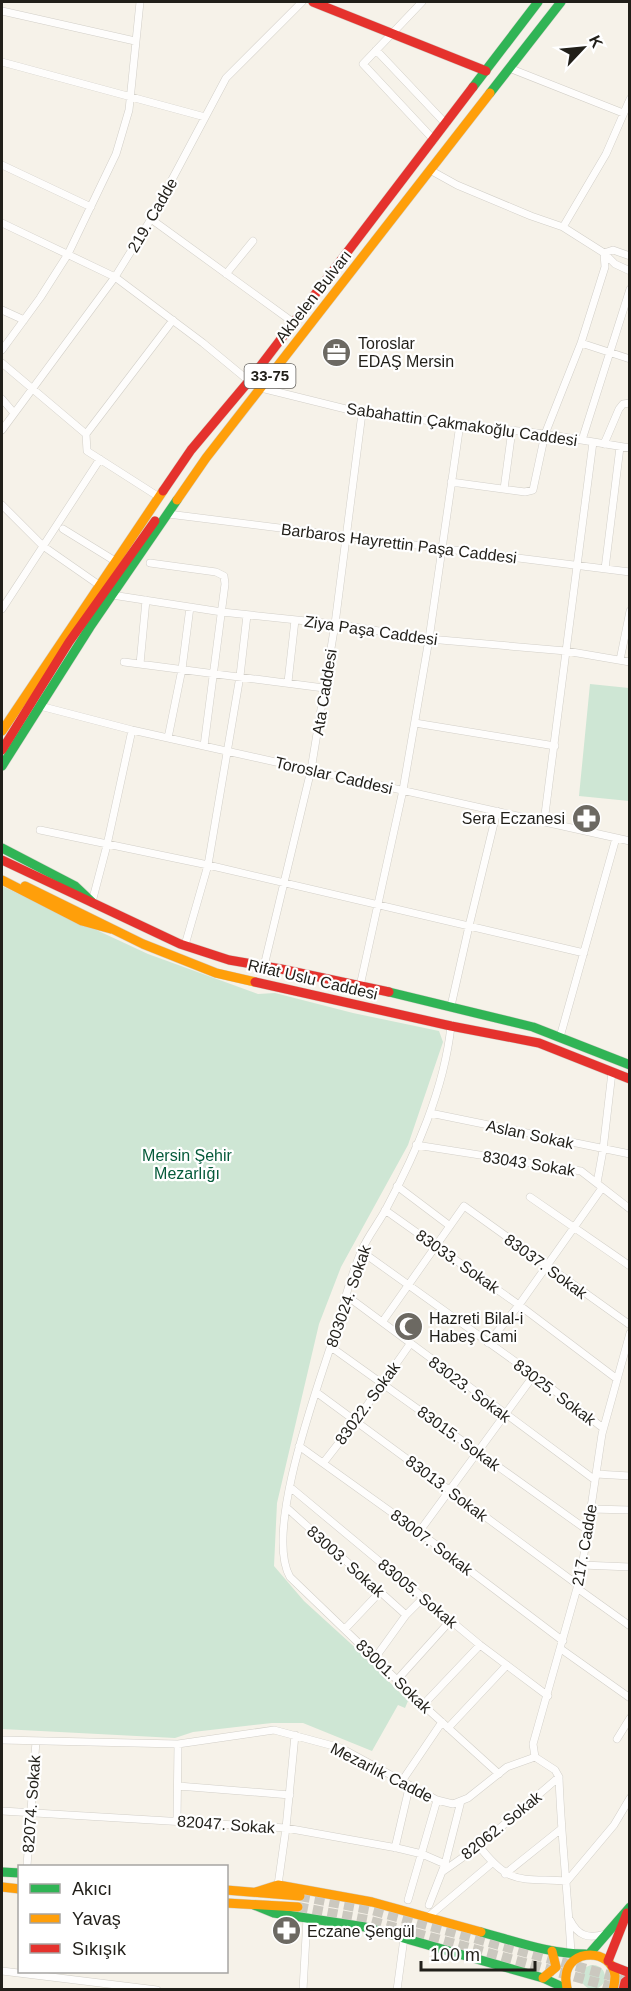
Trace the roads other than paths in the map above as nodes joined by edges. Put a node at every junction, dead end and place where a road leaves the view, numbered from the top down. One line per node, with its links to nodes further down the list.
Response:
1 (140, 2): 9 (street)
2 (302, 2): 17 (street, 219. Cadde)
3 (313, 2): 8 (main road)
4 (422, 2): 8 (street)
5 (538, 2): 13 (main road, Akbelen Bulvarı / 33-75)
6 (561, 2): 12 (main road, Akbelen Bulvarı / 33-75)
7 (2, 11): 9 (street)
8 (392, 33): 10 (street); 13 (main road)
9 (135, 41): 14 (street)
10 (376, 50): 18 (street); 19 (street)
11 (2, 62): 14 (street)
12 (509, 68): 16 (street); 21 (main road, Akbelen Bulvarı / 33-75)
13 (486, 71): 18 (main road, Akbelen Bulvarı / 33-75)
14 (130, 97): 17 (street); 22 (street)
15 (630, 99): 16 (street)
16 (623, 113): 25 (street)
17 (205, 117): 23 (street, 219. Cadde)
18 (446, 124): 19 (main road, Akbelen Bulvarı / 33-75)
19 (434, 140): 37 (main road, Akbelen Bulvarı / 33-75)
20 (2, 165): 22 (street)
21 (430, 170): 25 (street); 44 (main road, Akbelen Bulvarı / 33-75)
22 (91, 207): 28 (street)
23 (151, 219): 31 (street); 32 (street, 219. Cadde)
24 (2, 223): 28 (street)
25 (563, 227): 27 (street)
26 (253, 241): 31 (street)
27 (604, 253): 29 (street); 30 (street); 38 (street)
28 (68, 254): 32 (street); 35 (street)
29 (630, 255)
30 (630, 271)
31 (225, 274): 37 (street)
32 (115, 277): 36 (street); 45 (street, 219. Cadde)
33 (630, 289): 40 (street)
34 (2, 310): 35 (street)
35 (24, 320): 39 (street)
36 (173, 320): 43 (street); 53 (street)
37 (294, 323): 43 (main road, Akbelen Bulvarı / 33-75)
38 (581, 344): 40 (street); 54 (street)
39 (2, 350)
40 (609, 353): 41 (street); 55 (street)
41 (630, 359)
42 (2, 363): 45 (street)
43 (249, 381): 64 (main road, Akbelen Bulvarı / 33-75)
44 (261, 388): 49 (street, Sabahattin Çakmakoğlu Caddesi); 60 (main road, Akbelen Bulvarı / 33-75)
45 (31, 389): 48 (street, 219. Cadde); 53 (street)
46 (2, 399): 48 (street)
47 (630, 403): 57 (street)
48 (14, 413): 51 (street, 219. Cadde)
49 (362, 413): 50 (street, Sabahattin Çakmakoğlu Caddesi); 68 (street, Ata Caddesi)
50 (460, 424): 52 (street, Sabahattin Çakmakoğlu Caddesi); 62 (street)
51 (2, 430)
52 (512, 430): 54 (street, Sabahattin Çakmakoğlu Caddesi); 63 (street)
53 (86, 434): 61 (street)
54 (545, 434): 55 (street, Sabahattin Çakmakoğlu Caddesi); 63 (street)
55 (582, 440): 56 (street, Sabahattin Çakmakoğlu Caddesi)
56 (593, 442): 57 (street, Sabahattin Çakmakoğlu Caddesi); 73 (street)
57 (604, 444): 58 (street, Sabahattin Çakmakoğlu Caddesi)
58 (620, 447): 59 (street, Sabahattin Çakmakoğlu Caddesi); 74 (street)
59 (630, 448)
60 (206, 458): 66 (main road, Akbelen Bulvarı / 33-75); 104 (main road, 33-75)
61 (100, 459): 64 (street); 69 (street)
62 (451, 482): 63 (street); 70 (street)
63 (504, 489)
64 (159, 497): 71 (main road, Akbelen Bulvarı / 33-75)
65 (2, 505): 69 (street)
66 (168, 514): 68 (street, Barbaros Hayrettin Paşa Caddesi); 77 (main road, Akbelen Bulvarı / 33-75)
67 (63, 530): 71 (street)
68 (346, 538): 70 (street, Barbaros Hayrettin Paşa Caddesi); 85 (street, Ata Caddesi)
69 (43, 546): 76 (street); 79 (street)
70 (441, 549): 73 (street, Barbaros Hayrettin Paşa Caddesi); 86 (street)
71 (115, 561): 76 (main road, Akbelen Bulvarı / 33-75)
72 (150, 562): 82 (street)
73 (578, 565): 74 (street, Barbaros Hayrettin Paşa Caddesi); 87 (street)
74 (605, 569): 75 (street, Barbaros Hayrettin Paşa Caddesi)
75 (630, 572)
76 (99, 585): 100 (main road, Akbelen Bulvarı / 33-75)
77 (112, 595): 78 (street, Ziya Paşa Caddesi); 97 (main road, Akbelen Bulvarı / 33-75)
78 (146, 600): 80 (street, Ziya Paşa Caddesi); 91 (street)
79 (2, 606)
80 (190, 608): 82 (street, Ziya Paşa Caddesi); 92 (street)
81 (630, 611): 88 (street)
82 (222, 612): 83 (street, Ziya Paşa Caddesi); 93 (street)
83 (247, 615): 84 (street, Ziya Paşa Caddesi); 94 (street)
84 (295, 620): 85 (street, Ziya Paşa Caddesi); 95 (street)
85 (335, 624): 86 (street, Ziya Paşa Caddesi); 96 (street, Ata Caddesi)
86 (429, 639): 87 (street, Ziya Paşa Caddesi); 98 (street)
87 (566, 651): 88 (street, Ziya Paşa Caddesi); 103 (street)
88 (620, 660): 90 (street, Ziya Paşa Caddesi)
89 (124, 662): 91 (street)
90 (630, 662)
91 (140, 664): 92 (street)
92 (182, 669): 93 (street); 101 (street)
93 (214, 672): 94 (street); 102 (street)
94 (240, 676): 95 (street); 105 (street)
95 (288, 682): 96 (street)
96 (324, 688): 107 (street, Ata Caddesi)
97 (40, 706): 99 (street, Toroslar Caddesi); 106 (main road, Akbelen Bulvarı / 33-75)
98 (415, 723): 103 (street); 108 (street)
99 (132, 730): 101 (street, Toroslar Caddesi); 114 (street)
100 (2, 731)
101 (168, 738): 102 (street, Toroslar Caddesi)
102 (204, 746): 105 (street, Toroslar Caddesi)
103 (555, 746): 110 (street)
104 (2, 750)
105 (227, 751): 107 (street, Toroslar Caddesi); 117 (street)
106 (2, 766)
107 (311, 770): 108 (street, Toroslar Caddesi); 120 (street, Ata Caddesi)
108 (403, 790): 109 (street, Toroslar Caddesi); 122 (street)
109 (497, 811): 110 (street, Toroslar Caddesi); 123 (street)
110 (544, 822): 112 (street, Toroslar Caddesi)
111 (40, 830): 114 (street)
112 (616, 838): 113 (street, Toroslar Caddesi); 126 (street)
113 (630, 841)
114 (107, 845): 117 (street); 121 (street)
115 (2, 848): 121 (main road)
116 (2, 860): 121 (main road, Rifat Uslu Caddesi)
117 (208, 865): 120 (street); 125 (street)
118 (2, 874): 124 (main road, Rifat Uslu Caddesi)
119 (2, 880): 124 (main road)
120 (284, 882): 122 (street); 127 (street, Ata Caddesi)
121 (92, 902): 125 (main road, Rifat Uslu Caddesi)
122 (378, 904): 123 (street); 128 (street)
123 (469, 926): 126 (street); 129 (street)
124 (111, 929): 130 (main road, Rifat Uslu Caddesi)
125 (185, 945): 127 (main road, Rifat Uslu Caddesi)
126 (584, 953): 131 (street)
127 (264, 966): 128 (main road, Rifat Uslu Caddesi)
128 (360, 986): 129 (main road, Rifat Uslu Caddesi)
129 (452, 1006): 131 (main road, Rifat Uslu Caddesi)
130 (451, 1026): 133 (main road, Rifat Uslu Caddesi); 135 (street, 803024. Sokak)
131 (560, 1037): 132 (main road, Rifat Uslu Caddesi)
132 (630, 1065)
133 (612, 1072): 134 (main road, Rifat Uslu Caddesi); 137 (street)
134 (630, 1079)
135 (430, 1113): 136 (street, 803024. Sokak); 137 (street, Aslan Sokak)
136 (416, 1145): 139 (street, 803024. Sokak); 140 (street, 83043 Sokak)
137 (603, 1150): 138 (street, Aslan Sokak); 140 (street)
138 (630, 1154)
139 (397, 1186): 143 (street, 803024. Sokak); 144 (street)
140 (599, 1186): 142 (street, 83043 Sokak); 145 (street)
141 (530, 1197): 145 (street)
142 (630, 1209)
143 (385, 1210): 146 (street, 83033. Sokak); 147 (street, 803024. Sokak)
144 (450, 1226): 146 (street); 148 (street, 83037. Sokak)
145 (574, 1226): 148 (street); 149 (street)
146 (437, 1246): 150 (street); 152 (street, 83033. Sokak)
147 (361, 1251): 150 (street, 83025. Sokak); 151 (street, 803024. Sokak)
148 (546, 1266): 152 (street); 154 (street, 83037. Sokak)
149 (630, 1266)
150 (409, 1286): 153 (street); 156 (street, 83025. Sokak)
151 (347, 1296): 153 (street, 83023. Sokak); 158 (street, 803024. Sokak)
152 (519, 1305): 156 (street); 160 (street, 83033. Sokak)
153 (383, 1321): 157 (street, 83023. Sokak)
154 (630, 1325)
155 (630, 1333): 160 (street, 217. Cadde)
156 (488, 1343): 159 (street, 83025. Sokak)
157 (410, 1344): 161 (street, 83022. Sokak); 163 (street, 83023. Sokak)
158 (331, 1347): 161 (street, 83015. Sokak); 162 (street, 803024. Sokak)
159 (534, 1375): 163 (street); 165 (street, 83025. Sokak)
160 (617, 1379): 165 (street, 217. Cadde)
161 (382, 1382): 164 (street, 83022. Sokak); 167 (street, 83015. Sokak)
162 (316, 1392): 164 (street, 83013. Sokak); 166 (street, 803024. Sokak)
163 (504, 1414): 167 (street); 170 (street, 83023. Sokak)
164 (356, 1420): 168 (street, 83022. Sokak); 172 (street, 83013. Sokak)
165 (603, 1428): 170 (street, 217. Cadde)
166 (299, 1446): 168 (street, 83007. Sokak); 171 (street, 803024. Sokak)
167 (478, 1452): 172 (street); 176 (street, 83015. Sokak)
168 (324, 1462): 177 (street, 83007. Sokak)
169 (630, 1476): 170 (street)
170 (595, 1477): 174 (street, 217. Cadde)
171 (290, 1487): 173 (street, 803024. Sokak); 183 (street, 83005. Sokak)
172 (450, 1490): 177 (street); 181 (street, 83013. Sokak)
173 (287, 1508): 180 (street, 803024. Sokak); 182 (street, 83003. Sokak)
174 (591, 1509): 175 (street); 176 (street, 217. Cadde)
175 (630, 1510)
176 (587, 1530): 178 (street, 217. Cadde)
177 (419, 1532): 189 (street, 83007. Sokak)
178 (582, 1565): 179 (street); 181 (street, 217. Cadde)
179 (630, 1568)
180 (290, 1577): 187 (street, 83001. Sokak)
181 (578, 1586): 186 (street, 83013. Sokak); 189 (street, 217. Cadde)
182 (380, 1592): 184 (street, 83003. Sokak); 187 (street)
183 (424, 1596): 184 (street); 185 (street, 83005. Sokak)
184 (405, 1615): 190 (street)
185 (451, 1620): 188 (street, 83005. Sokak); 192 (street)
186 (630, 1626)
187 (345, 1629): 190 (street, 83001. Sokak)
188 (480, 1645): 191 (street, 83005. Sokak); 195 (street)
189 (562, 1645): 193 (street, 217. Cadde); 194 (street, 83007. Sokak)
190 (375, 1658): 192 (street, 83001. Sokak)
191 (507, 1665): 193 (street, 83005. Sokak); 197 (street)
192 (397, 1680): 195 (street, 83001. Sokak)
193 (548, 1696): 203 (street, 217. Cadde)
194 (630, 1698)
195 (423, 1705): 197 (street, 83001. Sokak)
196 (630, 1718): 199 (street)
197 (445, 1725): 204 (street, 83001. Sokak); 206 (street)
198 (295, 1735): 202 (street, Mezarlık Cadde); 206 (street, Mezarlık Cadde); 209 (street)
199 (616, 1739)
200 (2, 1740): 201 (street, Mezarlık Cadde)
201 (36, 1741): 202 (street, Mezarlık Cadde); 214 (street, 82074. Sokak)
202 (178, 1744): 207 (street)
203 (535, 1757): 204 (street); 205 (street)
204 (499, 1774): 212 (street)
205 (559, 1777): 217 (street); 218 (street, 82062. Sokak)
206 (402, 1781): 211 (street, Mezarlık Cadde)
207 (178, 1786): 209 (street); 215 (street)
208 (409, 1788): 219 (street)
209 (290, 1795): 216 (street)
210 (630, 1798): 227 (street)
211 (437, 1800): 212 (street, Mezarlık Cadde); 220 (street)
212 (461, 1801): 223 (street)
213 (2, 1811): 214 (street, 82047. Sokak)
214 (31, 1813): 215 (street, 82047. Sokak); 222 (street, 82074. Sokak)
215 (177, 1821): 216 (street, 82047. Sokak)
216 (286, 1828): 219 (street, 82047. Sokak); 228 (street)
217 (561, 1829): 226 (street); 227 (street)
218 (479, 1846): 221 (street); 223 (street, 82062. Sokak)
219 (395, 1848): 220 (street, 82047. Sokak)
220 (422, 1854): 223 (street, 82047. Sokak); 234 (street)
221 (492, 1863): 226 (street); 240 (street)
222 (27, 1865)
223 (444, 1868): 237 (street)
224 (2, 1872): 225 (main road)
225 (18, 1873)
226 (505, 1874): 227 (street)
227 (567, 1881): 242 (street)
228 (278, 1885): 232 (main road); 240 (main road)
229 (2, 1887): 230 (main road)
230 (18, 1889)
231 (228, 1890): 232 (main road)
232 (256, 1892): 233 (main road)
233 (300, 1896)
234 (408, 1900)
235 (228, 1903): 236 (main road)
236 (254, 1905): 238 (main road); 241 (main road)
237 (429, 1905)
238 (298, 1907)
239 (630, 1907): 243 (main road); 244 (main road)
240 (428, 1917): 246 (main road)
241 (308, 1918): 245 (main road); 256 (street)
242 (569, 1918): 244 (street); 247 (street)
243 (626, 1926): 249 (main road)
244 (605, 1934): 248 (main road)
245 (404, 1938): 252 (main road); 257 (street)
246 (552, 1951): 247 (main road); 252 (main road)
247 (571, 1954): 248 (main road)
248 (587, 1954): 249 (main road); 258 (main road)
249 (610, 1964): 251 (main road); 259 (main road)
250 (2, 1971): 254 (street)
251 (630, 1973)
252 (543, 1978): 258 (main road)
253 (630, 1978): 260 (main road)
254 (113, 1987): 255 (street)
255 (157, 1989)
256 (303, 1989)
257 (397, 1989)
258 (567, 1989)
259 (613, 1989)
260 (623, 1989)

